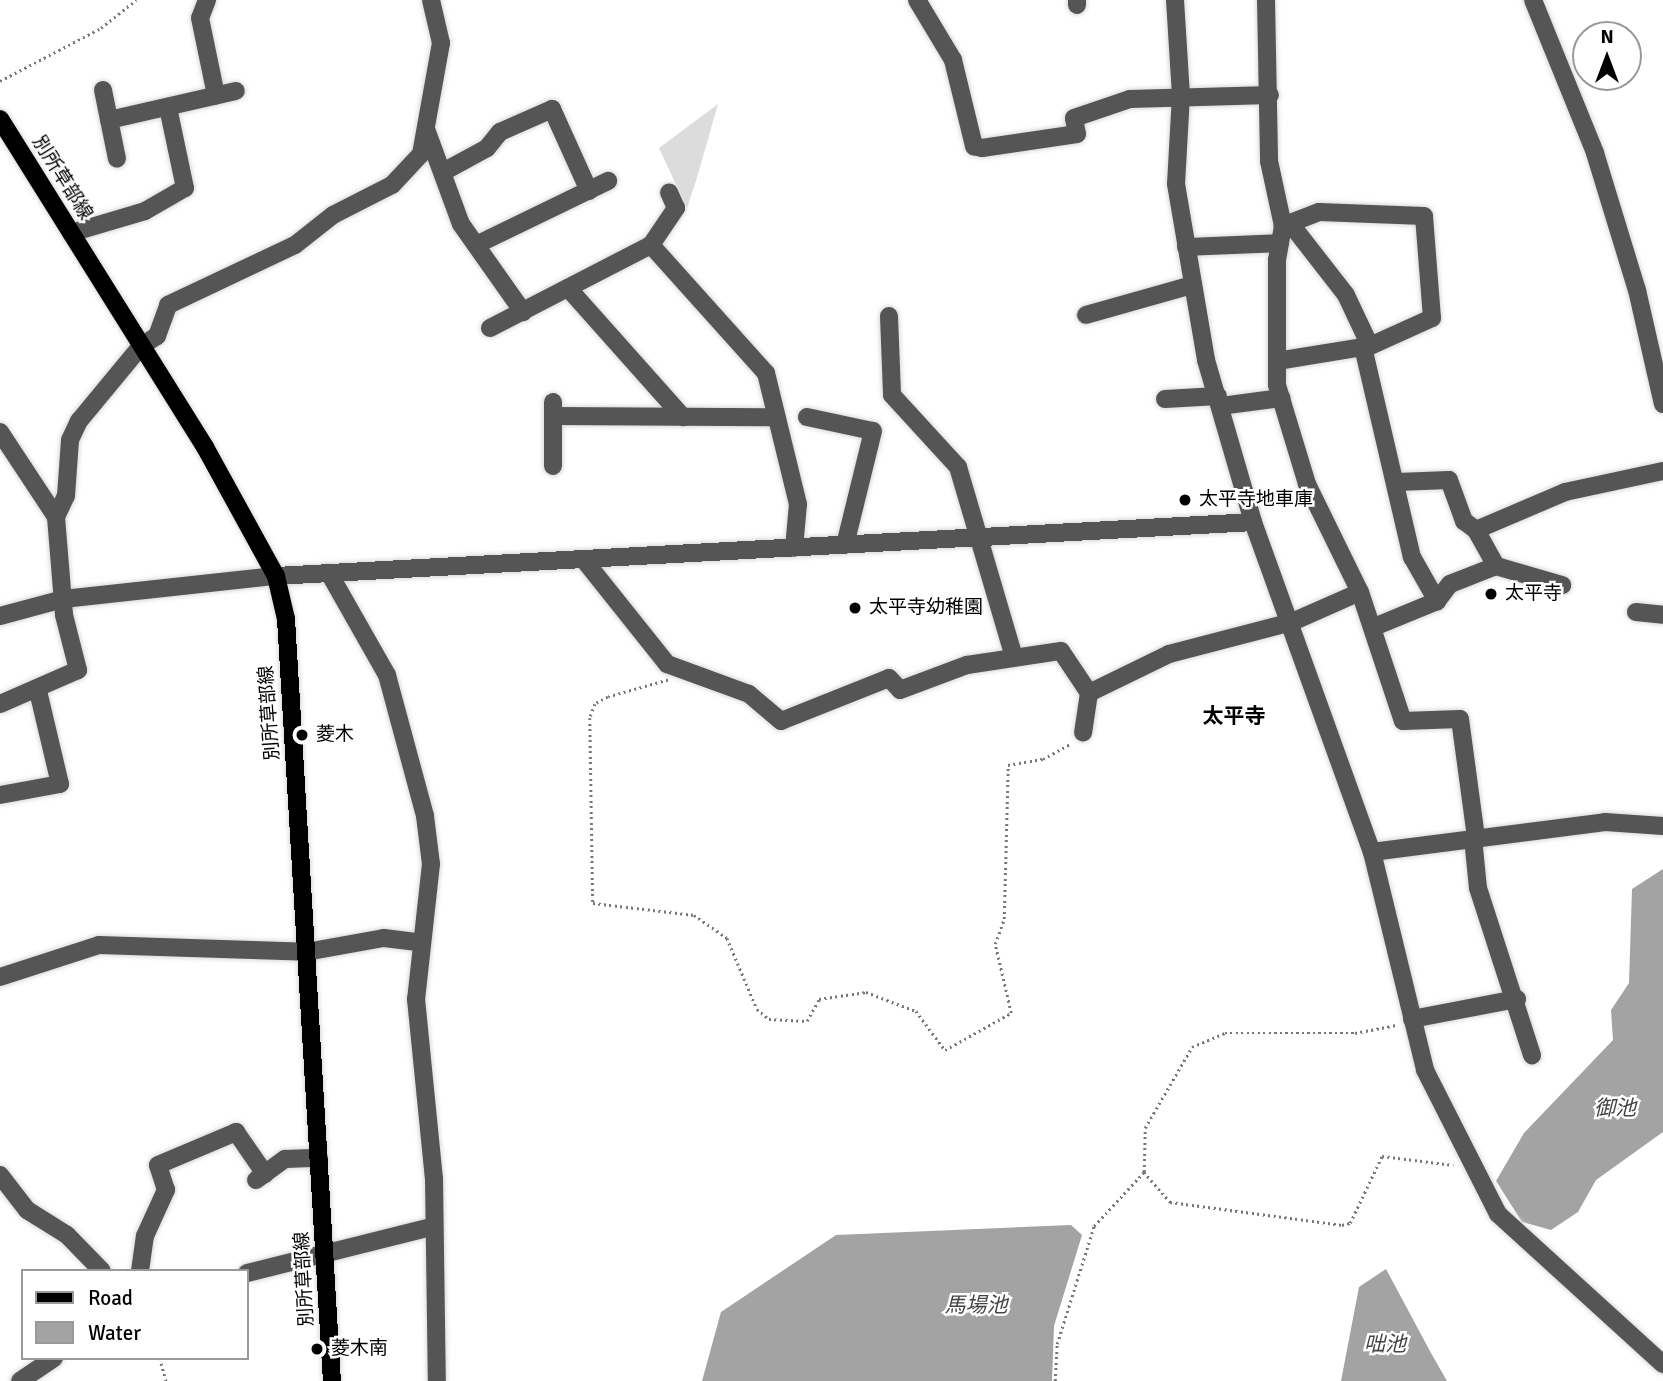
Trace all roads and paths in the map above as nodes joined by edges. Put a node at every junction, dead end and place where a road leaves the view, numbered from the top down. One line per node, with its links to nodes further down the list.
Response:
1 (136, 0): 8 (path)
2 (206, 0): 11 (street)
3 (430, 0): 17 (street)
4 (917, 0): 12 (street)
5 (1175, 0): 12 (street)
6 (1266, 0): 13 (street)
7 (1533, 0): 40 (street)
8 (0, 81)
9 (103, 90): 16 (street)
10 (236, 91): 11 (street)
11 (216, 95): 14 (street)
12 (1181, 95): 13 (street); 27 (street)
13 (1270, 95): 23 (street)
14 (168, 107): 16 (street); 24 (street)
15 (0, 119): 24 (main road, 別所草部線)
16 (109, 120): 18 (street)
17 (426, 129): 19 (street); 34 (street)
18 (117, 159)
19 (443, 172): 21 (street); 25 (street)
20 (608, 181): 21 (street)
21 (589, 191): 25 (street)
22 (668, 192): 26 (street)
23 (1284, 230): 27 (street); 35 (street); 35 (street); 36 (street)
24 (71, 233): 34 (main road, 別所草部線)
25 (476, 245): 30 (street)
26 (651, 245): 29 (street); 42 (street)
27 (1186, 247): 28 (street)
28 (1192, 285): 31 (street); 39 (street)
29 (568, 288): 30 (street); 41 (street)
30 (523, 312): 33 (street)
31 (1086, 315)
32 (889, 316): 51 (street)
33 (490, 328)
34 (141, 346): 48 (street); 57 (main road, 別所草部線)
35 (1366, 347): 36 (street); 47 (street)
36 (1277, 361): 37 (street)
37 (1281, 398): 39 (street); 59 (street)
38 (1166, 399): 39 (street)
39 (1219, 401): 49 (street)
40 (1663, 404)
41 (683, 417): 42 (street); 45 (street)
42 (771, 417): 53 (street)
43 (807, 417): 52 (street)
44 (0, 432): 48 (street)
45 (553, 466)
46 (1663, 471): 50 (street)
47 (1397, 482): 50 (street); 61 (street)
48 (56, 517): 60 (street)
49 (1253, 523): 51 (street); 65 (street)
50 (1476, 530): 55 (street)
51 (977, 537): 52 (street); 67 (street)
52 (845, 545): 53 (street)
53 (794, 548): 54 (street)
54 (584, 560): 56 (street); 68 (street)
55 (1496, 566): 58 (street); 61 (street)
56 (330, 573): 57 (street); 77 (street)
57 (276, 576): 60 (street); 78 (main road, 別所草部線)
58 (1562, 585)
59 (1360, 592): 65 (street); 66 (street)
60 (71, 599): 64 (street); 69 (street)
61 (1437, 601): 66 (street)
62 (1636, 612): 63 (street)
63 (1663, 615)
64 (0, 616)
65 (1292, 622): 70 (street); 76 (street)
66 (1374, 627): 75 (street)
67 (1014, 657): 68 (street); 70 (street)
68 (674, 668): 72 (path)
69 (38, 691): 71 (street); 73 (street)
70 (1089, 693): 72 (street)
71 (0, 704)
72 (1083, 733)
73 (0, 794)
74 (1663, 826): 75 (street)
75 (1474, 838): 76 (street); 80 (street)
76 (1372, 852): 81 (street)
77 (422, 943): 78 (street); 87 (street)
78 (306, 952): 79 (street); 83 (main road, 別所草部線)
79 (0, 976)
80 (1517, 999): 81 (street); 82 (street)
81 (1412, 1020): 84 (street); 85 (path)
82 (1532, 1055)
83 (319, 1158): 88 (main road, 別所草部線); 90 (street)
84 (1470, 1167): 85 (path); 94 (street)
85 (1143, 1172): 99 (path)
86 (0, 1175): 89 (street)
87 (430, 1227): 88 (street); 98 (street)
88 (324, 1251): 91 (street); 97 (main road, 別所草部線)
89 (100, 1269)
90 (140, 1269)
91 (248, 1273)
92 (51, 1360): 95 (street)
93 (161, 1360): 96 (path)
94 (1663, 1364)
95 (20, 1381)
96 (166, 1381)
97 (332, 1381)
98 (436, 1381)
99 (1055, 1381)

